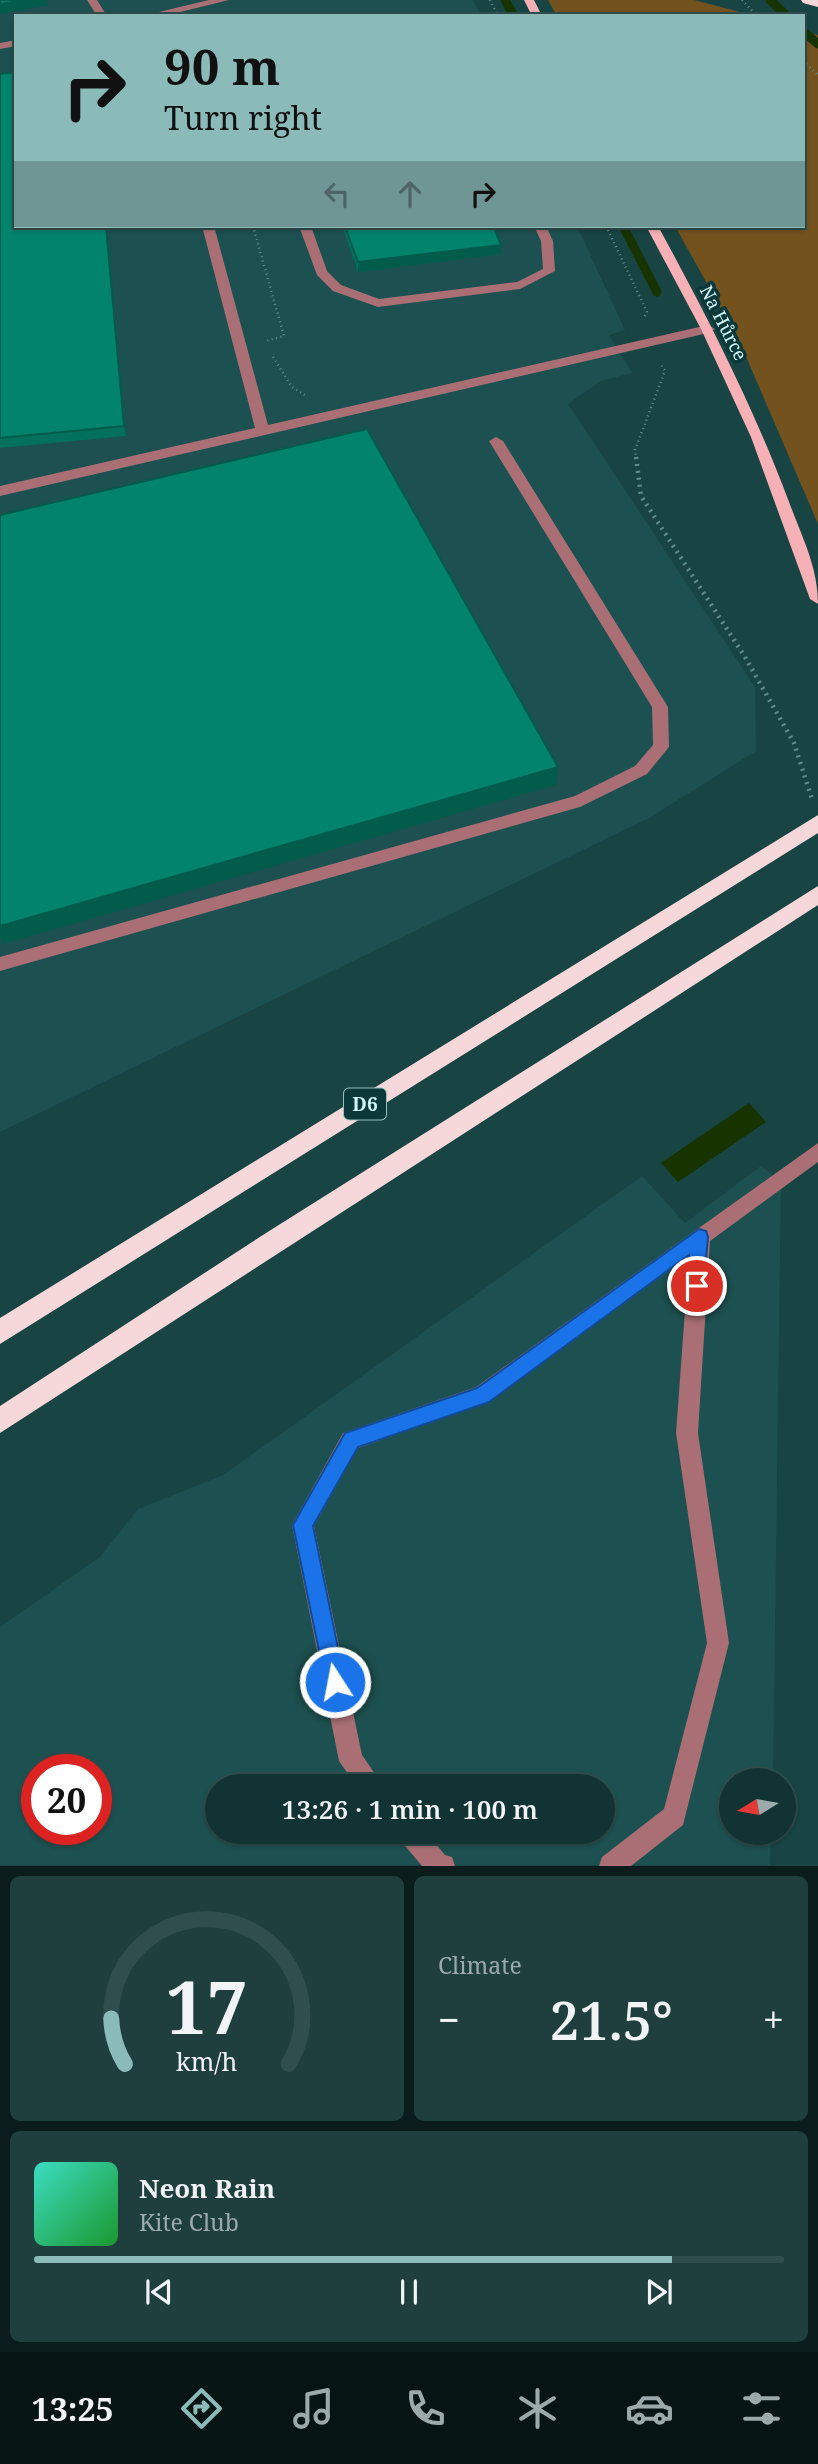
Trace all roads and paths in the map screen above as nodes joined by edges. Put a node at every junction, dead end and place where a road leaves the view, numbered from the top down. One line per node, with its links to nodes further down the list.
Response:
1 (224, 0): 5 (lane)
2 (742, 0): 6 (path)
3 (807, 0): 4 (highway)
4 (818, 3)
5 (157, 14)
6 (755, 14)
7 (805, 63): 8 (path)
8 (818, 75)
9 (209, 228): 19 (lane)
10 (254, 228): 18 (path)
11 (307, 228): 12 (lane)
12 (541, 228)
13 (607, 228): 15 (path)
14 (653, 228): 16 (main road, Na Hůrce)
15 (642, 321)
16 (708, 328): 19 (lane); 22 (main road, Na Hůrce)
17 (657, 356): 23 (path)
18 (306, 396)
19 (263, 432): 21 (lane)
20 (496, 441): 25 (lane)
21 (0, 492)
22 (818, 599)
23 (816, 814): 28 (highway, D6)
24 (818, 894): 29 (highway)
25 (0, 964)
26 (818, 1151): 27 (lane)
27 (699, 1237): 30 (lane); 33 (lane)
28 (0, 1332)
29 (0, 1421)
30 (362, 1774)
31 (420, 1844): 32 (lane)
32 (443, 1866)
33 (611, 1866)

